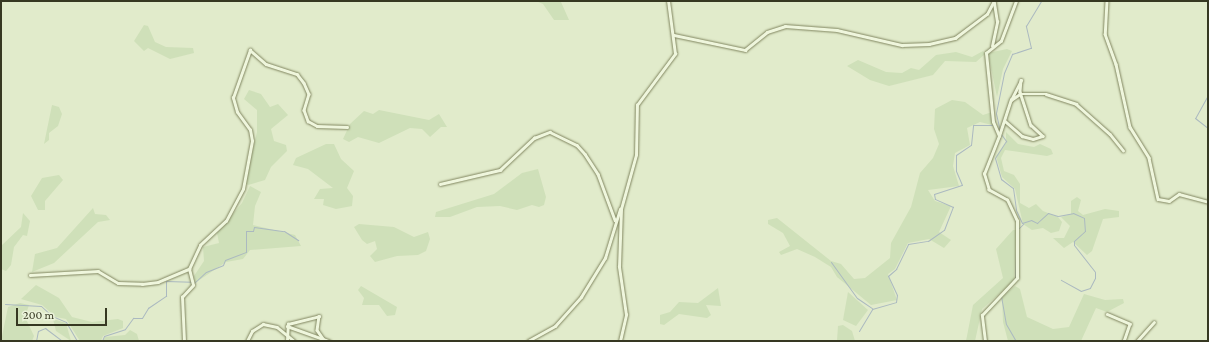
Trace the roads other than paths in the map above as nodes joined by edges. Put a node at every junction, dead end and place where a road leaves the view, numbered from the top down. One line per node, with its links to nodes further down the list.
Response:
1 (668, 1): 5 (street)
2 (994, 1): 5 (street); 6 (street)
3 (1016, 1): 6 (street)
4 (1107, 1): 15 (street)
5 (674, 35): 14 (street)
6 (992, 47): 11 (street)
7 (1021, 94): 8 (street); 8 (street); 9 (street); 12 (street)
8 (1011, 100): 9 (street)
9 (1005, 120): 11 (street)
10 (347, 127): 17 (street)
11 (999, 136): 31 (street)
12 (1123, 150)
13 (440, 184): 16 (street)
14 (622, 202): 16 (street); 30 (street)
15 (1208, 202)
16 (615, 220): 29 (street)
17 (189, 269): 18 (street); 24 (street)
18 (30, 275)
19 (1107, 314): 32 (street)
20 (1154, 322): 33 (street)
21 (286, 326): 22 (street); 23 (street); 23 (street)
22 (286, 335): 25 (street); 26 (street); 27 (street)
23 (324, 340): 28 (street)
24 (184, 341)
25 (246, 341)
26 (287, 341)
27 (294, 341)
28 (329, 341)
29 (528, 341)
30 (620, 341)
31 (985, 341)
32 (1124, 341)
33 (1137, 341)

